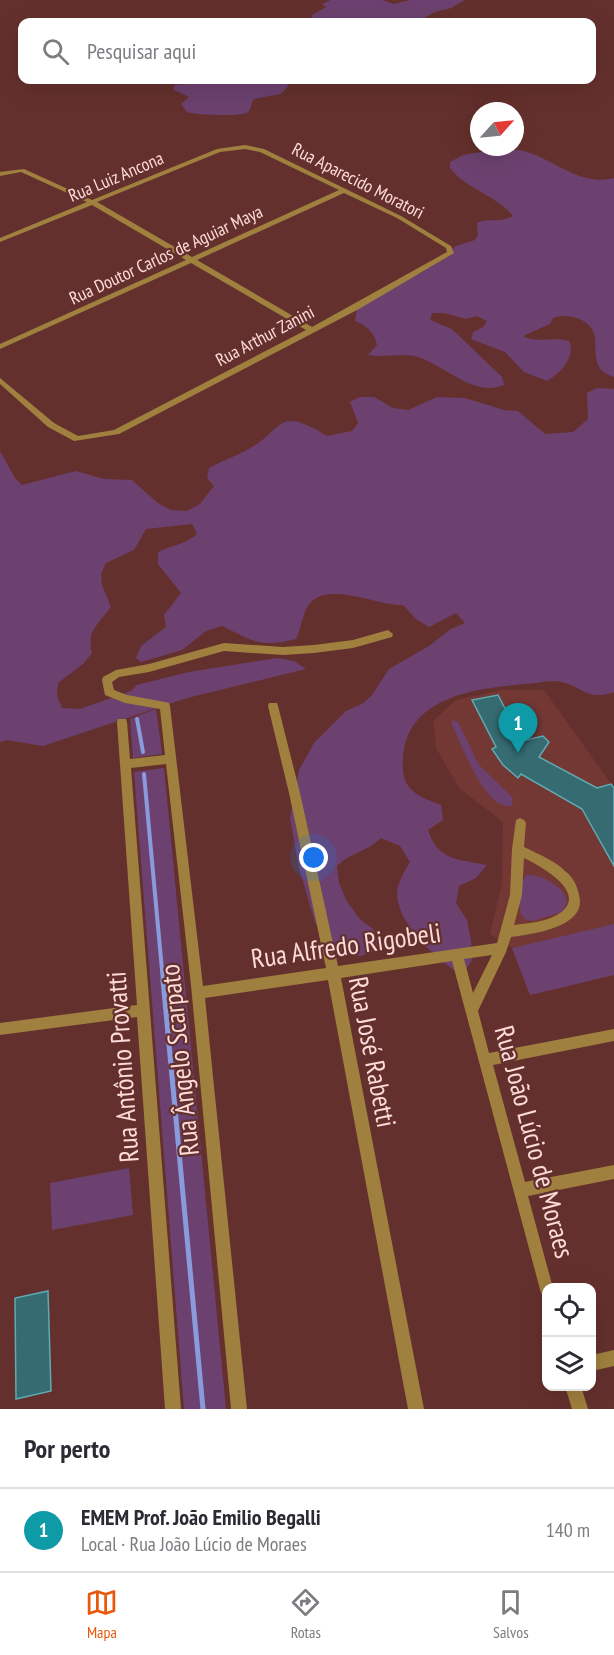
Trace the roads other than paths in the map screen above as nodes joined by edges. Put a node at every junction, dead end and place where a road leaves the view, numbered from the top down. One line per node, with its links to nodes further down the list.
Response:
1 (245, 147): 3 (street, Rua Aparecido Moratori); 4 (street, Rua Luiz Ancona)
2 (0, 174): 4 (street)
3 (345, 190): 6 (street, Rua Aparecido Moratori); 7 (street, Rua Doutor Carlos de Aguiar Maya)
4 (94, 203): 5 (street, Rua Luiz Ancona); 7 (street)
5 (0, 240)
6 (451, 253): 8 (street, Rua Arthur Zanini)
7 (192, 261): 8 (street); 9 (street, Rua Doutor Carlos de Aguiar Maya)
8 (310, 329): 10 (street, Rua Arthur Zanini)
9 (0, 347)
10 (0, 380)
11 (388, 634): 14 (street, Rua Ângelo Scarpato)
12 (273, 706): 21 (street, Rua José Rabetti)
13 (122, 722): 15 (street, Rua Antônio Provatti)
14 (171, 759): 15 (street); 22 (street, Rua Ângelo Scarpato)
15 (125, 764): 23 (street, Rua Antônio Provatti)
16 (519, 823): 17 (street, Rua João Lúcio de Moraes)
17 (518, 849): 18 (street, Rua João Lúcio de Moraes); 18 (street)
18 (506, 932): 19 (street, Rua João Lúcio de Moraes)
19 (501, 948): 20 (street, Rua Alfredo Rigobeli); 24 (street, Rua João Lúcio de Moraes)
20 (456, 954): 21 (street, Rua Alfredo Rigobeli); 24 (street, Rua João Lúcio de Moraes)
21 (332, 973): 22 (street, Rua Alfredo Rigobeli); 36 (street, Rua José Rabetti)
22 (198, 993): 35 (street, Rua Ângelo Scarpato)
23 (143, 1010): 25 (street); 34 (street, Rua Antônio Provatti)
24 (471, 1011): 27 (street, Rua João Lúcio de Moraes)
25 (0, 1029)
26 (614, 1035): 27 (street)
27 (485, 1060): 29 (street, Rua João Lúcio de Moraes)
28 (614, 1172): 29 (street)
29 (520, 1190): 30 (street, Rua João Lúcio de Moraes)
30 (545, 1283)
31 (614, 1358): 32 (street)
32 (596, 1362)
33 (575, 1391): 37 (street)
34 (172, 1409)
35 (239, 1409)
36 (416, 1409)
37 (580, 1409)

